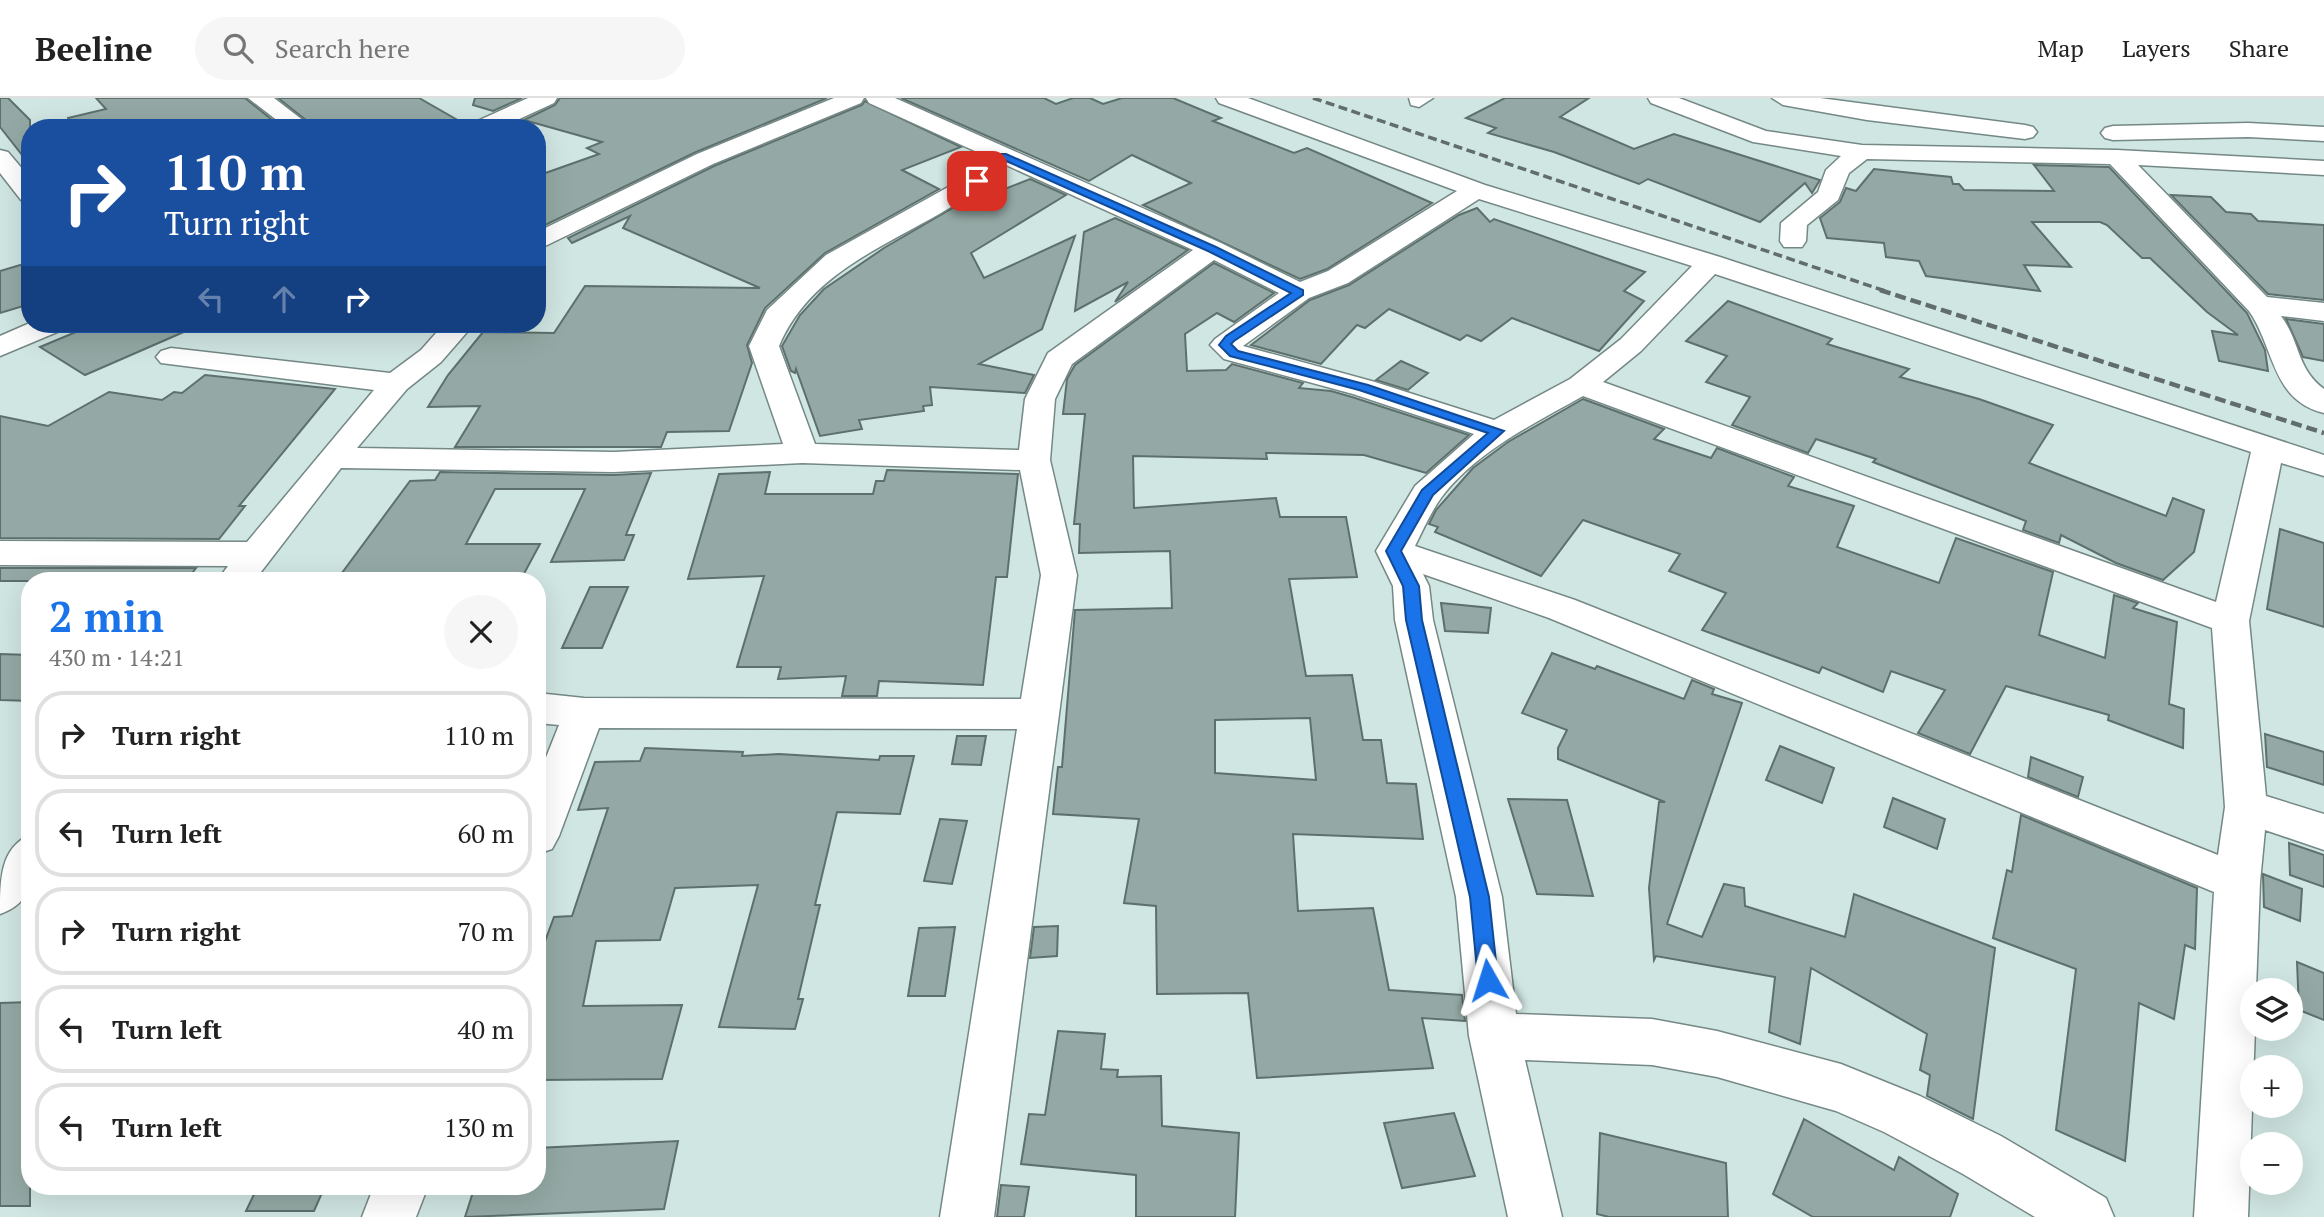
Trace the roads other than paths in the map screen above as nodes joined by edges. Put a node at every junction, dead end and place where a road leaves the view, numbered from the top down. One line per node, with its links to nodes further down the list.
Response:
1 (258, 98): 8 (street)
2 (545, 98): 9 (street)
3 (853, 98): 20 (street)
4 (877, 98): 14 (street)
5 (1227, 98): 19 (street)
6 (1659, 98): 13 (street)
7 (1783, 98): 10 (street)
8 (289, 119)
9 (500, 119)
10 (2053, 133)
11 (2092, 133): 12 (street)
12 (2324, 134)
13 (1862, 152): 15 (street); 21 (street)
14 (1002, 156): 22 (street); 36 (street)
15 (2117, 157): 17 (street); 25 (street)
16 (0, 158): 18 (street)
17 (2324, 168)
18 (21, 184)
19 (1476, 190): 23 (street); 24 (street)
20 (546, 238)
21 (1793, 242)
22 (1212, 249): 24 (street); 38 (street)
23 (1710, 263): 32 (street); 35 (street)
24 (1299, 292): 34 (street)
25 (2259, 305): 26 (street); 33 (street)
26 (2324, 312)
27 (32, 333): 29 (street)
28 (452, 333): 31 (street)
29 (0, 347)
30 (170, 357): 31 (street)
31 (396, 383): 37 (street)
32 (1581, 384): 34 (street); 44 (street)
33 (2324, 404)
34 (1497, 431): 40 (street)
35 (2268, 447): 39 (street); 44 (street)
36 (802, 453): 37 (street); 38 (street)
37 (332, 458): 42 (street)
38 (1034, 460): 47 (street)
39 (2324, 466)
40 (1394, 551): 52 (street); 54 (street)
41 (0, 553): 42 (street)
42 (257, 554): 43 (street)
43 (242, 572)
44 (2230, 621): 48 (street)
45 (546, 709): 46 (street)
46 (584, 713): 47 (street); 49 (street)
47 (1040, 715): 57 (street)
48 (2246, 807): 50 (street); 52 (street)
49 (546, 812)
50 (2324, 832)
51 (21, 866): 53 (street)
52 (2237, 882): 60 (street)
53 (0, 895)
54 (1494, 1036): 58 (street); 59 (street)
55 (398, 1195): 56 (street)
56 (389, 1217)
57 (967, 1217)
58 (1535, 1217)
59 (2087, 1217)
60 (2221, 1217)

